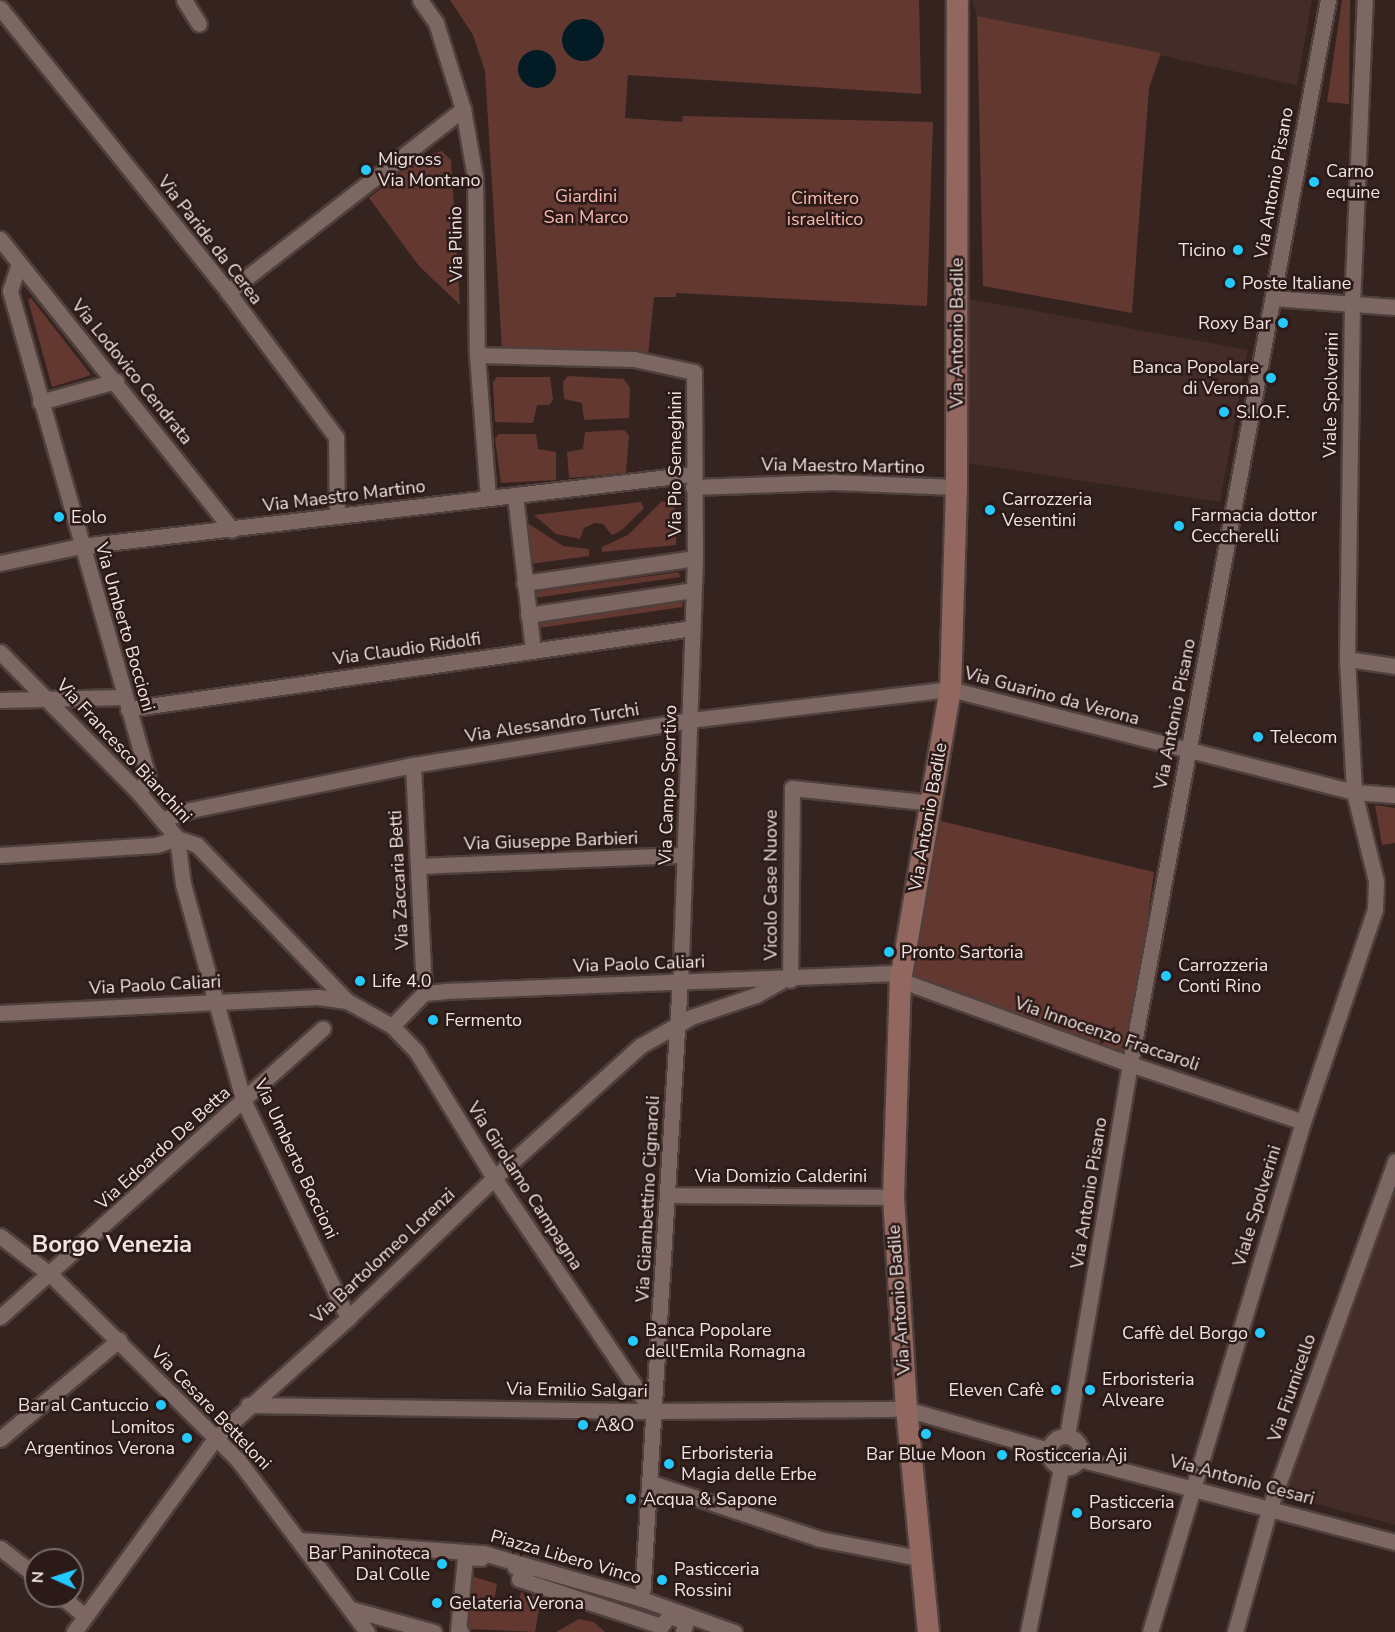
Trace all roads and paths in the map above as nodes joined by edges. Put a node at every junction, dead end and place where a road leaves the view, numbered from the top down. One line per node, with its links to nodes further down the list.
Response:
1 (184, 0): 7 (street)
2 (420, 0): 8 (street, Via Plinio)
3 (957, 0): 19 (street, Via Antonio Badile)
4 (1328, 0): 12 (street, Via Antonio Pisano)
5 (1365, 0): 13 (street, Viale Spolverini)
6 (0, 8): 11 (street, Via Paride da Cerea)
7 (199, 24)
8 (463, 109): 11 (street); 15 (street, Via Plinio)
9 (0, 239): 10 (street, Via Lodovico Cendrata)
10 (19, 263): 16 (street, Via Lodovico Cendrata); 17 (street, Via Umberto Boccioni)
11 (228, 292): 22 (street, Via Paride da Cerea)
12 (1273, 298): 13 (street); 40 (street, Via Antonio Pisano)
13 (1352, 305): 14 (street); 33 (street, Viale Spolverini)
14 (1395, 307)
15 (477, 355): 18 (street, Via Pio Semeghini); 21 (street, Via Plinio)
16 (117, 381): 17 (street); 23 (street, Via Lodovico Cendrata)
17 (40, 402): 24 (street, Via Umberto Boccioni)
18 (694, 480): 19 (street, Via Maestro Martino); 20 (street, Via Maestro Martino); 25 (street, Via Pio Semeghini)
19 (956, 487): 35 (street, Via Antonio Badile)
20 (515, 495): 21 (street, Via Maestro Martino); 27 (street)
21 (488, 498): 22 (street, Via Maestro Martino)
22 (337, 516): 23 (street, Via Maestro Martino)
23 (232, 530): 24 (street, Via Maestro Martino)
24 (81, 546): 26 (street, Via Maestro Martino); 38 (street, Via Umberto Boccioni)
25 (695, 558): 27 (street); 28 (street, Via Campo Sportivo)
26 (0, 563)
27 (524, 583): 29 (street)
28 (694, 590): 29 (street); 30 (street, Via Campo Sportivo)
29 (528, 615): 31 (street)
30 (692, 627): 31 (street, Via Claudio Ridolfi); 39 (street, Via Campo Sportivo)
31 (533, 650): 38 (street, Via Claudio Ridolfi)
32 (0, 652): 37 (street, Via Francesco Bianchini)
33 (1347, 659): 34 (street); 43 (street, Viale Spolverini)
34 (1395, 666)
35 (950, 689): 39 (street, Via Alessandro Turchi); 40 (street, Via Guarino da Verona); 45 (street, Via Antonio Badile)
36 (0, 700): 37 (street, Via Claudio Ridolfi)
37 (51, 701): 38 (street, Via Claudio Ridolfi); 42 (street, Via Francesco Bianchini)
38 (126, 703): 42 (street, Via Umberto Boccioni)
39 (690, 720): 41 (street, Via Alessandro Turchi); 49 (street, Via Campo Sportivo)
40 (1188, 752): 43 (street, Via Guarino da Verona); 61 (street, Via Antonio Pisano)
41 (413, 765): 46 (street, Via Alessandro Turchi); 50 (street, Via Zaccaria Betti)
42 (139, 792): 46 (street, Via Francesco Bianchini)
43 (1354, 792): 44 (street); 63 (street, Viale Spolverini)
44 (1395, 795)
45 (932, 803): 51 (street, Via Antonio Badile); 52 (street, Vicolo Case Nuove)
46 (164, 819): 47 (street, Via Francesco Bianchini)
47 (177, 838): 48 (street); 55 (street, Via Umberto Boccioni); 56 (street, Via Francesco Bianchini)
48 (0, 855)
49 (685, 855): 50 (street, Via Giuseppe Barbieri); 53 (street, Via Campo Sportivo)
50 (419, 866): 54 (street, Via Zaccaria Betti)
51 (900, 977): 52 (street, Via Paolo Caliari); 61 (street, Via Innocenzo Fraccaroli); 67 (street, Via Antonio Badile)
52 (785, 980): 53 (street, Via Paolo Caliari); 58 (street, Via Bartolomeo Lorenzi)
53 (680, 981): 54 (street, Via Paolo Caliari); 58 (street, Via Giambettino Cignaroli)
54 (424, 993): 59 (street)
55 (216, 1001): 56 (street, Via Paolo Caliari); 57 (street, Via Paolo Caliari); 62 (street, Via Umberto Boccioni)
56 (347, 1001): 59 (street, Via Girolamo Campagna)
57 (0, 1013)
58 (677, 1024): 65 (street, Via Bartolomeo Lorenzi); 66 (street, Via Giambettino Cignaroli)
59 (392, 1026): 65 (street, Via Girolamo Campagna)
60 (323, 1028): 62 (street, Via Edoardo De Betta)
61 (1130, 1064): 63 (street, Via Innocenzo Fraccaroli); 76 (street, Via Antonio Pisano)
62 (244, 1102): 69 (street, Via Edoardo De Betta); 71 (street, Via Umberto Boccioni)
63 (1303, 1122): 83 (street, Viale Spolverini)
64 (1395, 1161): 84 (street, Via Fiumicello)
65 (494, 1178): 71 (street, Via Bartolomeo Lorenzi); 75 (street, Via Girolamo Campagna)
66 (668, 1195): 67 (street, Via Domizio Calderini); 75 (street, Via Giambettino Cignaroli)
67 (893, 1197): 74 (street, Via Antonio Badile)
68 (0, 1236): 69 (street, Via Cesare Betteloni)
69 (51, 1275): 70 (street, Via Edoardo De Betta); 72 (street, Via Cesare Betteloni)
70 (0, 1317)
71 (348, 1318): 73 (street, Via Bartolomeo Lorenzi)
72 (119, 1340): 77 (street, Via Cesare Betteloni); 78 (street)
73 (248, 1405): 75 (street, Via Emilio Salgari); 77 (street, Via Bartolomeo Lorenzi)
74 (906, 1410): 75 (street, Via Emilio Salgari); 79 (street); 88 (street, Via Antonio Badile)
75 (652, 1411): 82 (street, Via Giambettino Cignaroli)
76 (1067, 1436): 79 (street); 80 (street)
77 (216, 1437): 85 (street, Via Cesare Betteloni); 93 (street, Via Bartolomeo Lorenzi)
78 (0, 1439)
79 (1049, 1449): 81 (street)
80 (1079, 1459): 81 (street); 83 (street, Via Antonio Cesari)
81 (1061, 1468): 101 (street)
82 (649, 1482): 88 (street); 90 (street, Via Giambettino Cignaroli)
83 (1195, 1488): 84 (street, Via Antonio Cesari); 102 (street, Viale Spolverini)
84 (1270, 1507): 86 (street, Via Antonio Cesari); 103 (street, Via Fiumicello)
85 (300, 1540): 90 (street, Piazza Libero Vinco); 92 (street, Via Cesare Betteloni)
86 (1395, 1542)
87 (0, 1548): 89 (street)
88 (920, 1558): 100 (street, Via Antonio Badile)
89 (24, 1567)
90 (642, 1599): 99 (street, Piazza Libero Vinco)
91 (75, 1608): 93 (street)
92 (351, 1609): 95 (street, Via Cesare Betteloni); 96 (street)
93 (85, 1616): 94 (street, Via Bartolomeo Lorenzi)
94 (74, 1632)
95 (367, 1632)
96 (434, 1632)
97 (461, 1632): 98 (street, Piazza Libero Vinco)
98 (683, 1632)
99 (734, 1632)
100 (928, 1632)
101 (1028, 1632)
102 (1150, 1632)
103 (1235, 1632)

